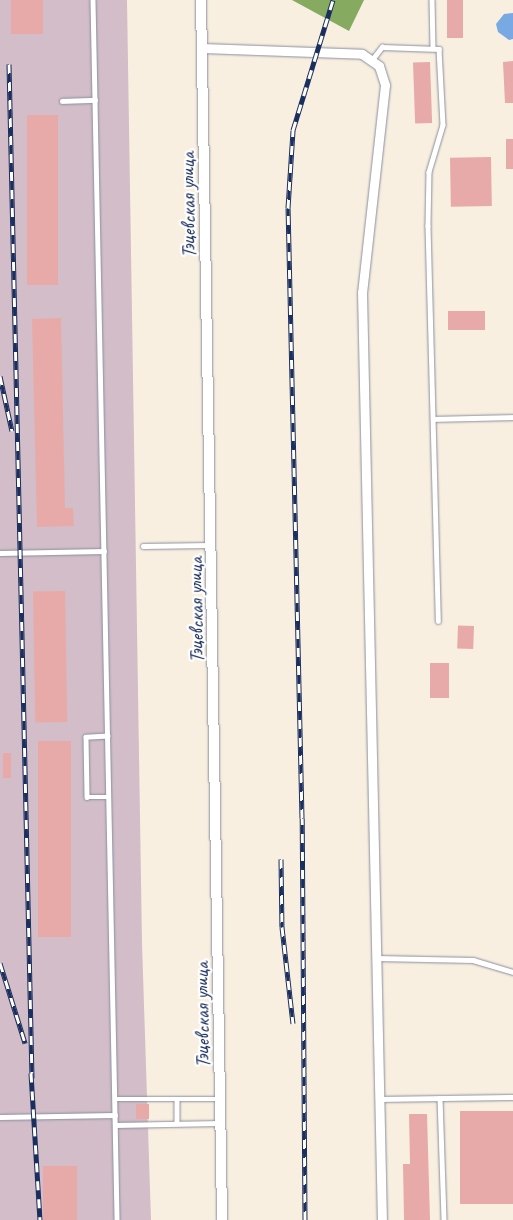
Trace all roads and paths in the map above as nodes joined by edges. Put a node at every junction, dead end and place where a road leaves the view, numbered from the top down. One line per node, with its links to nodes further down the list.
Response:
1 (92, 0): 7 (lane)
2 (201, 0): 4 (street, Тэцевская улица)
3 (432, 0): 5 (lane)
4 (202, 48): 6 (street); 11 (street, Тэцевская улица)
5 (433, 48): 6 (lane); 10 (lane)
6 (371, 60): 18 (street)
7 (95, 100): 8 (lane); 13 (lane)
8 (62, 101)
9 (513, 417): 10 (lane)
10 (433, 419): 15 (lane)
11 (212, 545): 12 (lane); 22 (street, Тэцевская улица)
12 (143, 546)
13 (104, 551): 14 (lane); 16 (lane)
14 (0, 553)
15 (438, 621)
16 (108, 736): 17 (lane); 17 (lane)
17 (109, 797): 24 (lane)
18 (376, 958): 19 (lane); 23 (street)
19 (513, 972)
20 (513, 1096): 21 (lane)
21 (440, 1098): 23 (lane); 34 (lane)
22 (220, 1099): 25 (lane); 28 (street, Тэцевская улица)
23 (380, 1099): 33 (street)
24 (115, 1100): 25 (lane); 26 (lane)
25 (177, 1100): 29 (lane)
26 (115, 1115): 27 (lane); 30 (lane)
27 (0, 1117)
28 (220, 1122): 29 (lane); 32 (street, Тэцевская улица)
29 (178, 1123): 30 (lane)
30 (115, 1125): 31 (lane)
31 (117, 1220)
32 (222, 1220)
33 (382, 1220)
34 (444, 1220)

